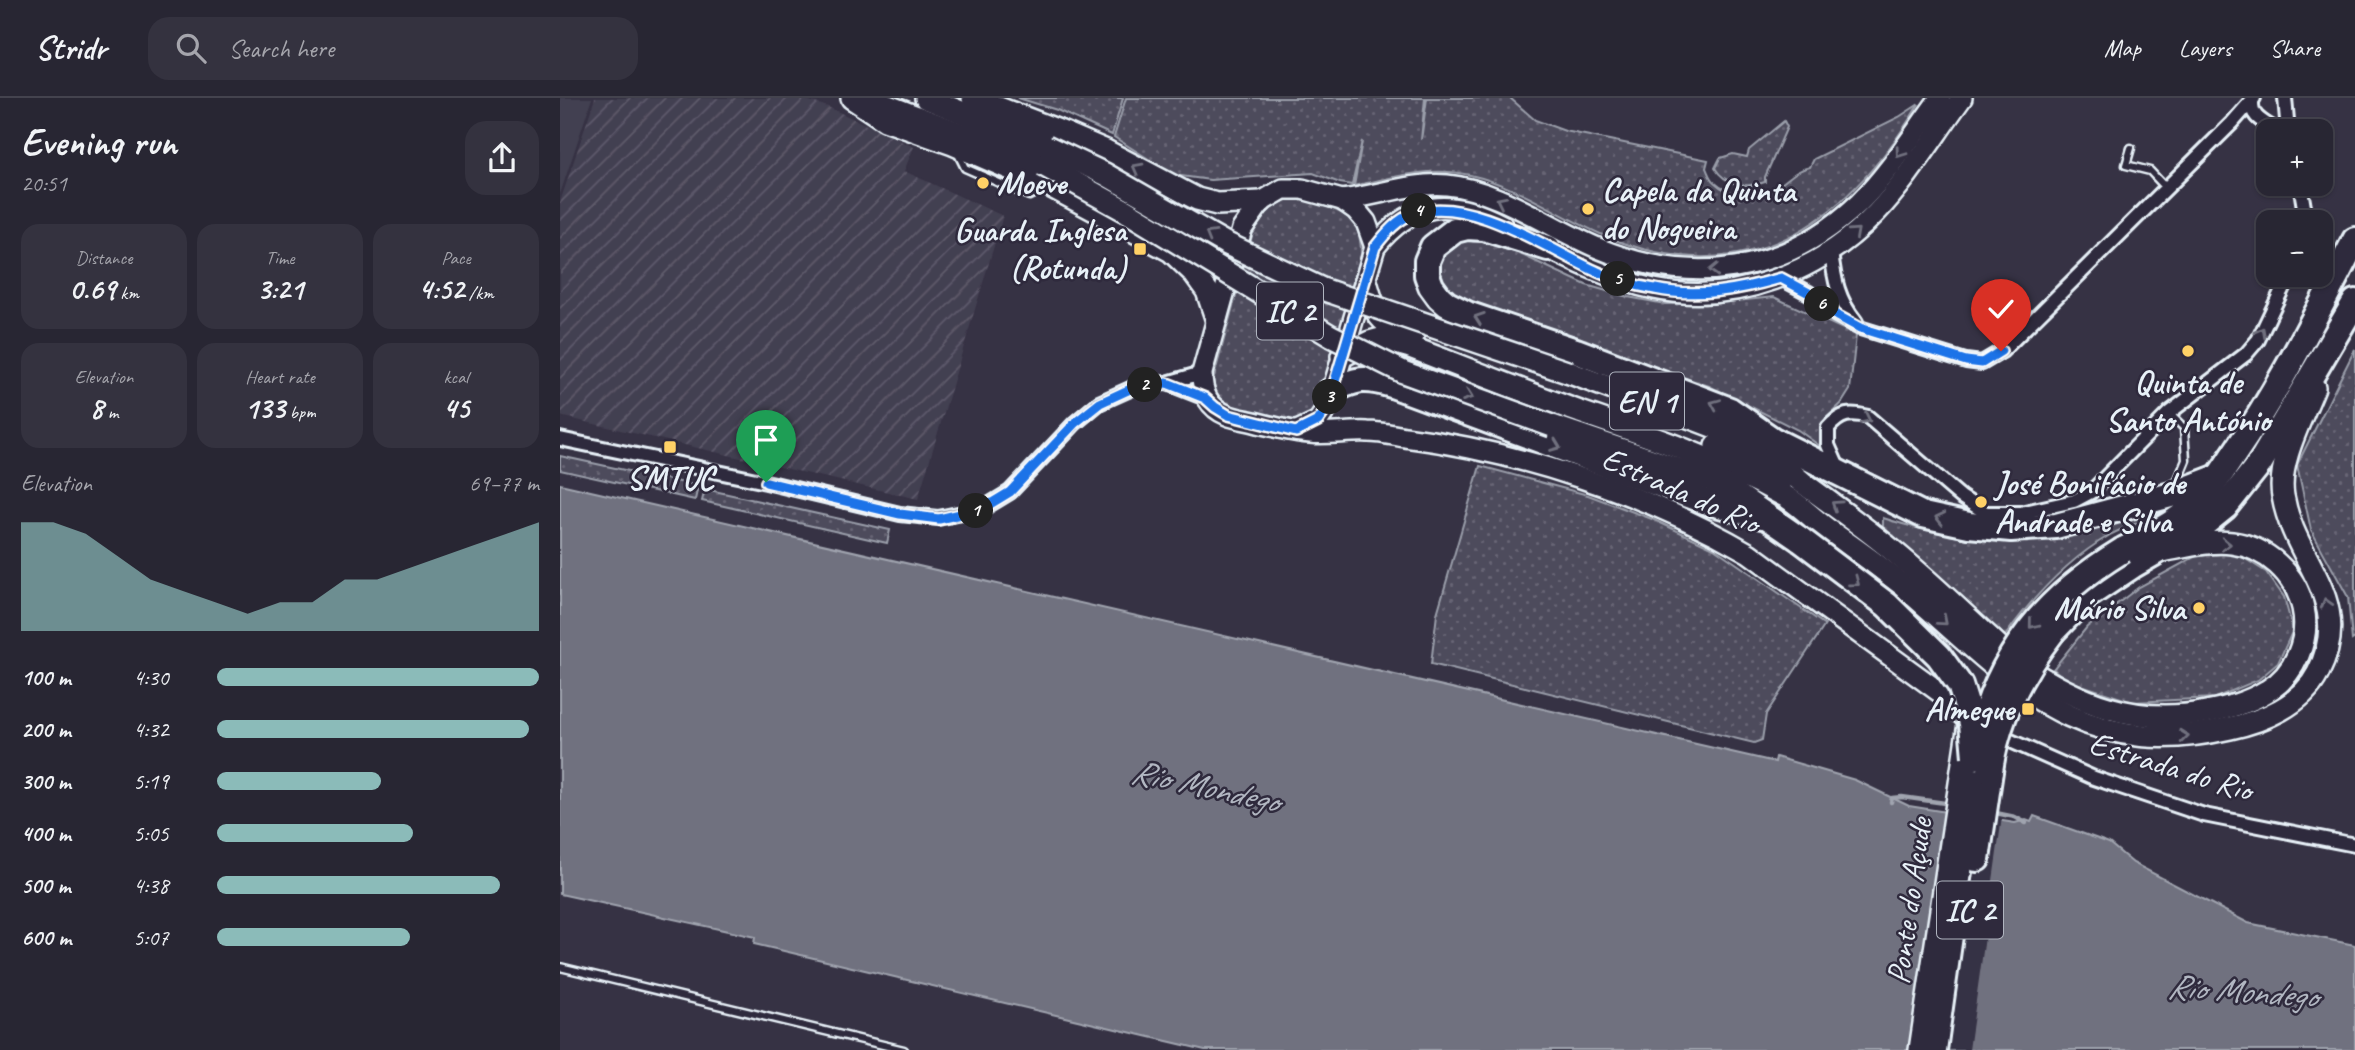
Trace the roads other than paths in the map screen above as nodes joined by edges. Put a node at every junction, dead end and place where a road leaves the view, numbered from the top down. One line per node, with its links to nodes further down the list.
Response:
1 (852, 98): 28 (main road)
2 (867, 98): 16 (main road)
3 (926, 98): 16 (main road)
4 (973, 98): 19 (main road, one-way to 4)
5 (1940, 98): 18 (main road, one-way to 18)
6 (1962, 98): 23 (main road, one-way to 6)
7 (2285, 98): 9 (street)
8 (2253, 100): 10 (street); 13 (street)
9 (2285, 113): 11 (street); 12 (street)
10 (2261, 119)
11 (2280, 119)
12 (2286, 119)
13 (2232, 123): 14 (street); 17 (street)
14 (2256, 124)
15 (2131, 148): 17 (lane)
16 (1045, 155): 33 (main road, IC 2, one-way to 16, bridge); 38 (main road, IC 2, one-way to 38, bridge)
17 (2166, 188): 29 (street)
18 (1342, 200): 19 (main road); 21 (main road)
19 (1261, 202): 28 (main road)
20 (2355, 240): 45 (highway, IC 2)
21 (1375, 247): 22 (main road); 25 (main road)
22 (1548, 248): 24 (main road); 43 (highway, one-way to 22)
23 (1831, 251): 24 (main road); 29 (street)
24 (1781, 278): 29 (street)
25 (1366, 281): 31 (main road); 46 (main road)
26 (2282, 287): 37 (street, one-way to 26)
27 (2355, 302): 30 (highway, IC 2)
28 (1216, 318): 32 (main road)
29 (1860, 328)
30 (2328, 350): 50 (main road, one-way to 30); 51 (highway, IC 2)
31 (1342, 356): 35 (main road); 50 (main road)
32 (1202, 373): 34 (street); 36 (main road)
33 (1570, 373): 39 (main road, EN 1)
34 (1167, 383): 36 (street); 42 (street)
35 (1330, 397): 40 (main road); 41 (main road, Estrada do Rio); 49 (highway, one-way to 49)
36 (1205, 398): 40 (main road, Estrada do Rio)
37 (2168, 413): 44 (street, one-way to 37); 48 (lane)
38 (1552, 426): 47 (main road, EN 1)
39 (1723, 430): 43 (highway); 46 (main road)
40 (1296, 432): 41 (main road, Estrada do Rio)
41 (1368, 432): 53 (main road, Estrada do Rio)
42 (560, 439)
43 (1773, 440): 44 (highway)
44 (1841, 473): 48 (highway, one-way to 44)
45 (2218, 477): 48 (highway); 52 (highway, IC 2)
46 (1801, 481): 51 (main road, one-way to 46)
47 (1720, 484): 49 (highway); 50 (main road)
48 (2171, 495)
49 (1763, 516): 50 (highway)
50 (1808, 530): 54 (highway, one-way to 54, bridge)
51 (2158, 551): 52 (highway, IC 2)
52 (2127, 558): 54 (highway, IC 2, one-way to 54, bridge); 60 (highway, IC 2, bridge)
53 (1969, 723): 54 (main road, Ponte do Açude); 55 (street, Estrada do Rio)
54 (1968, 759): 58 (main road, Ponte do Açude); 59 (highway, IC 2)
55 (2355, 845)
56 (560, 967): 57 (lane)
57 (904, 1050)
58 (1919, 1050)
59 (1934, 1050)
60 (1949, 1050)

